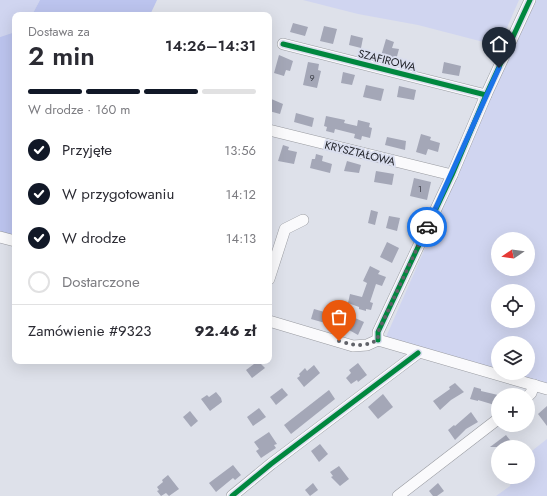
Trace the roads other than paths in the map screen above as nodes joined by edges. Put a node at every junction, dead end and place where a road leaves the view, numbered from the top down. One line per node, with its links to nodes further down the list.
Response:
1 (530, 0): 3 (street)
2 (283, 44): 3 (street, SZAFIROWA)
3 (486, 95): 5 (street)
4 (272, 131): 5 (street, KRYSZTAŁOWA)
5 (452, 175): 11 (street)
6 (304, 220): 9 (street)
7 (0, 237): 8 (street)
8 (12, 240)
9 (272, 270)
10 (272, 322): 11 (street)
11 (378, 340): 12 (street)
12 (418, 353): 13 (street); 17 (street)
13 (534, 385): 14 (street); 15 (street)
14 (533, 388)
15 (547, 389)
16 (491, 424): 18 (street)
17 (232, 496)
18 (398, 496)

